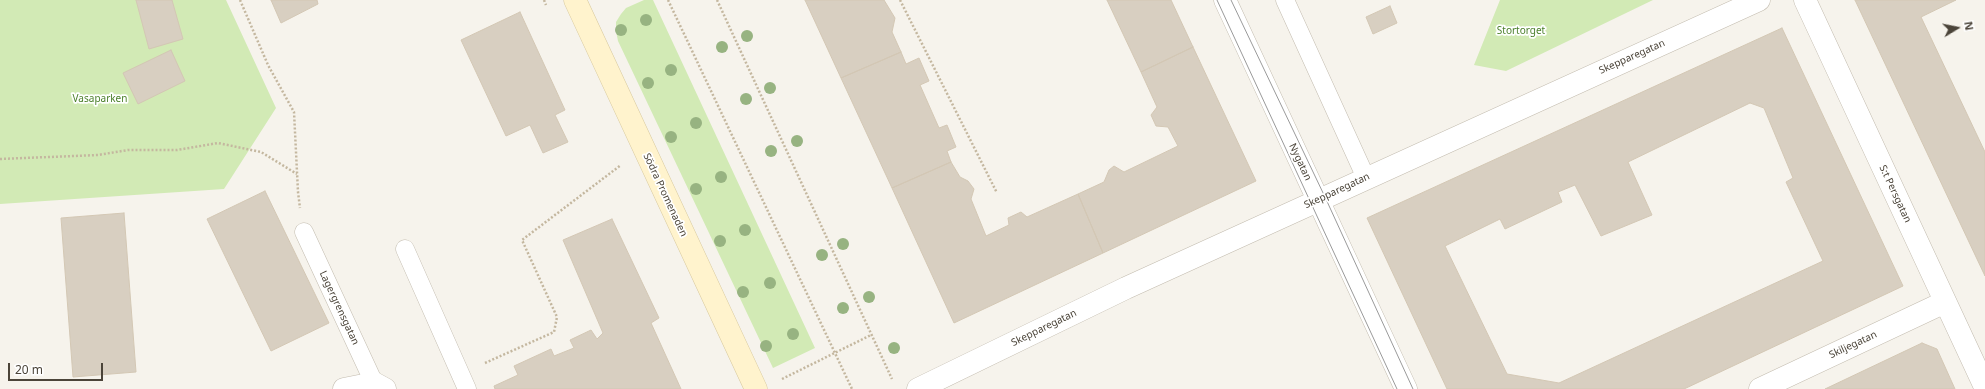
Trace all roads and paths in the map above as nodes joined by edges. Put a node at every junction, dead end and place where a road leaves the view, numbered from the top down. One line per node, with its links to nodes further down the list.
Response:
1 (240, 0): 14 (path)
2 (544, 0): 11 (path)
3 (575, 0): 26 (main road, Södra Promenaden)
4 (668, 0): 22 (path)
5 (716, 0): 21 (path)
6 (900, 0): 16 (path)
7 (1225, 0): 17 (street, Nygatan)
8 (1285, 0): 15 (lane)
9 (1759, 0): 15 (street, Skepparegatan)
10 (1805, 0): 20 (street, S:t Persgatan)
11 (547, 7)
12 (618, 158): 23 (path)
13 (0, 159): 14 (path)
14 (297, 174): 18 (path)
15 (1366, 178): 17 (street, Skepparegatan)
16 (997, 193)
17 (1318, 200): 30 (street, Skepparegatan); 31 (street, Nygatan)
18 (304, 232): 25 (lane, Lagergrensgatan)
19 (405, 249): 23 (lane)
20 (1945, 302): 27 (street, S:t Persgatan); 32 (street, Skiljegatan)
21 (871, 335): 22 (path); 24 (path)
22 (835, 353): 26 (path); 29 (path)
23 (464, 381)
24 (893, 382)
25 (380, 386): 28 (street)
26 (766, 386)
27 (1985, 387)
28 (344, 389)
29 (852, 389)
30 (918, 389)
31 (1406, 389)
32 (1760, 389)

